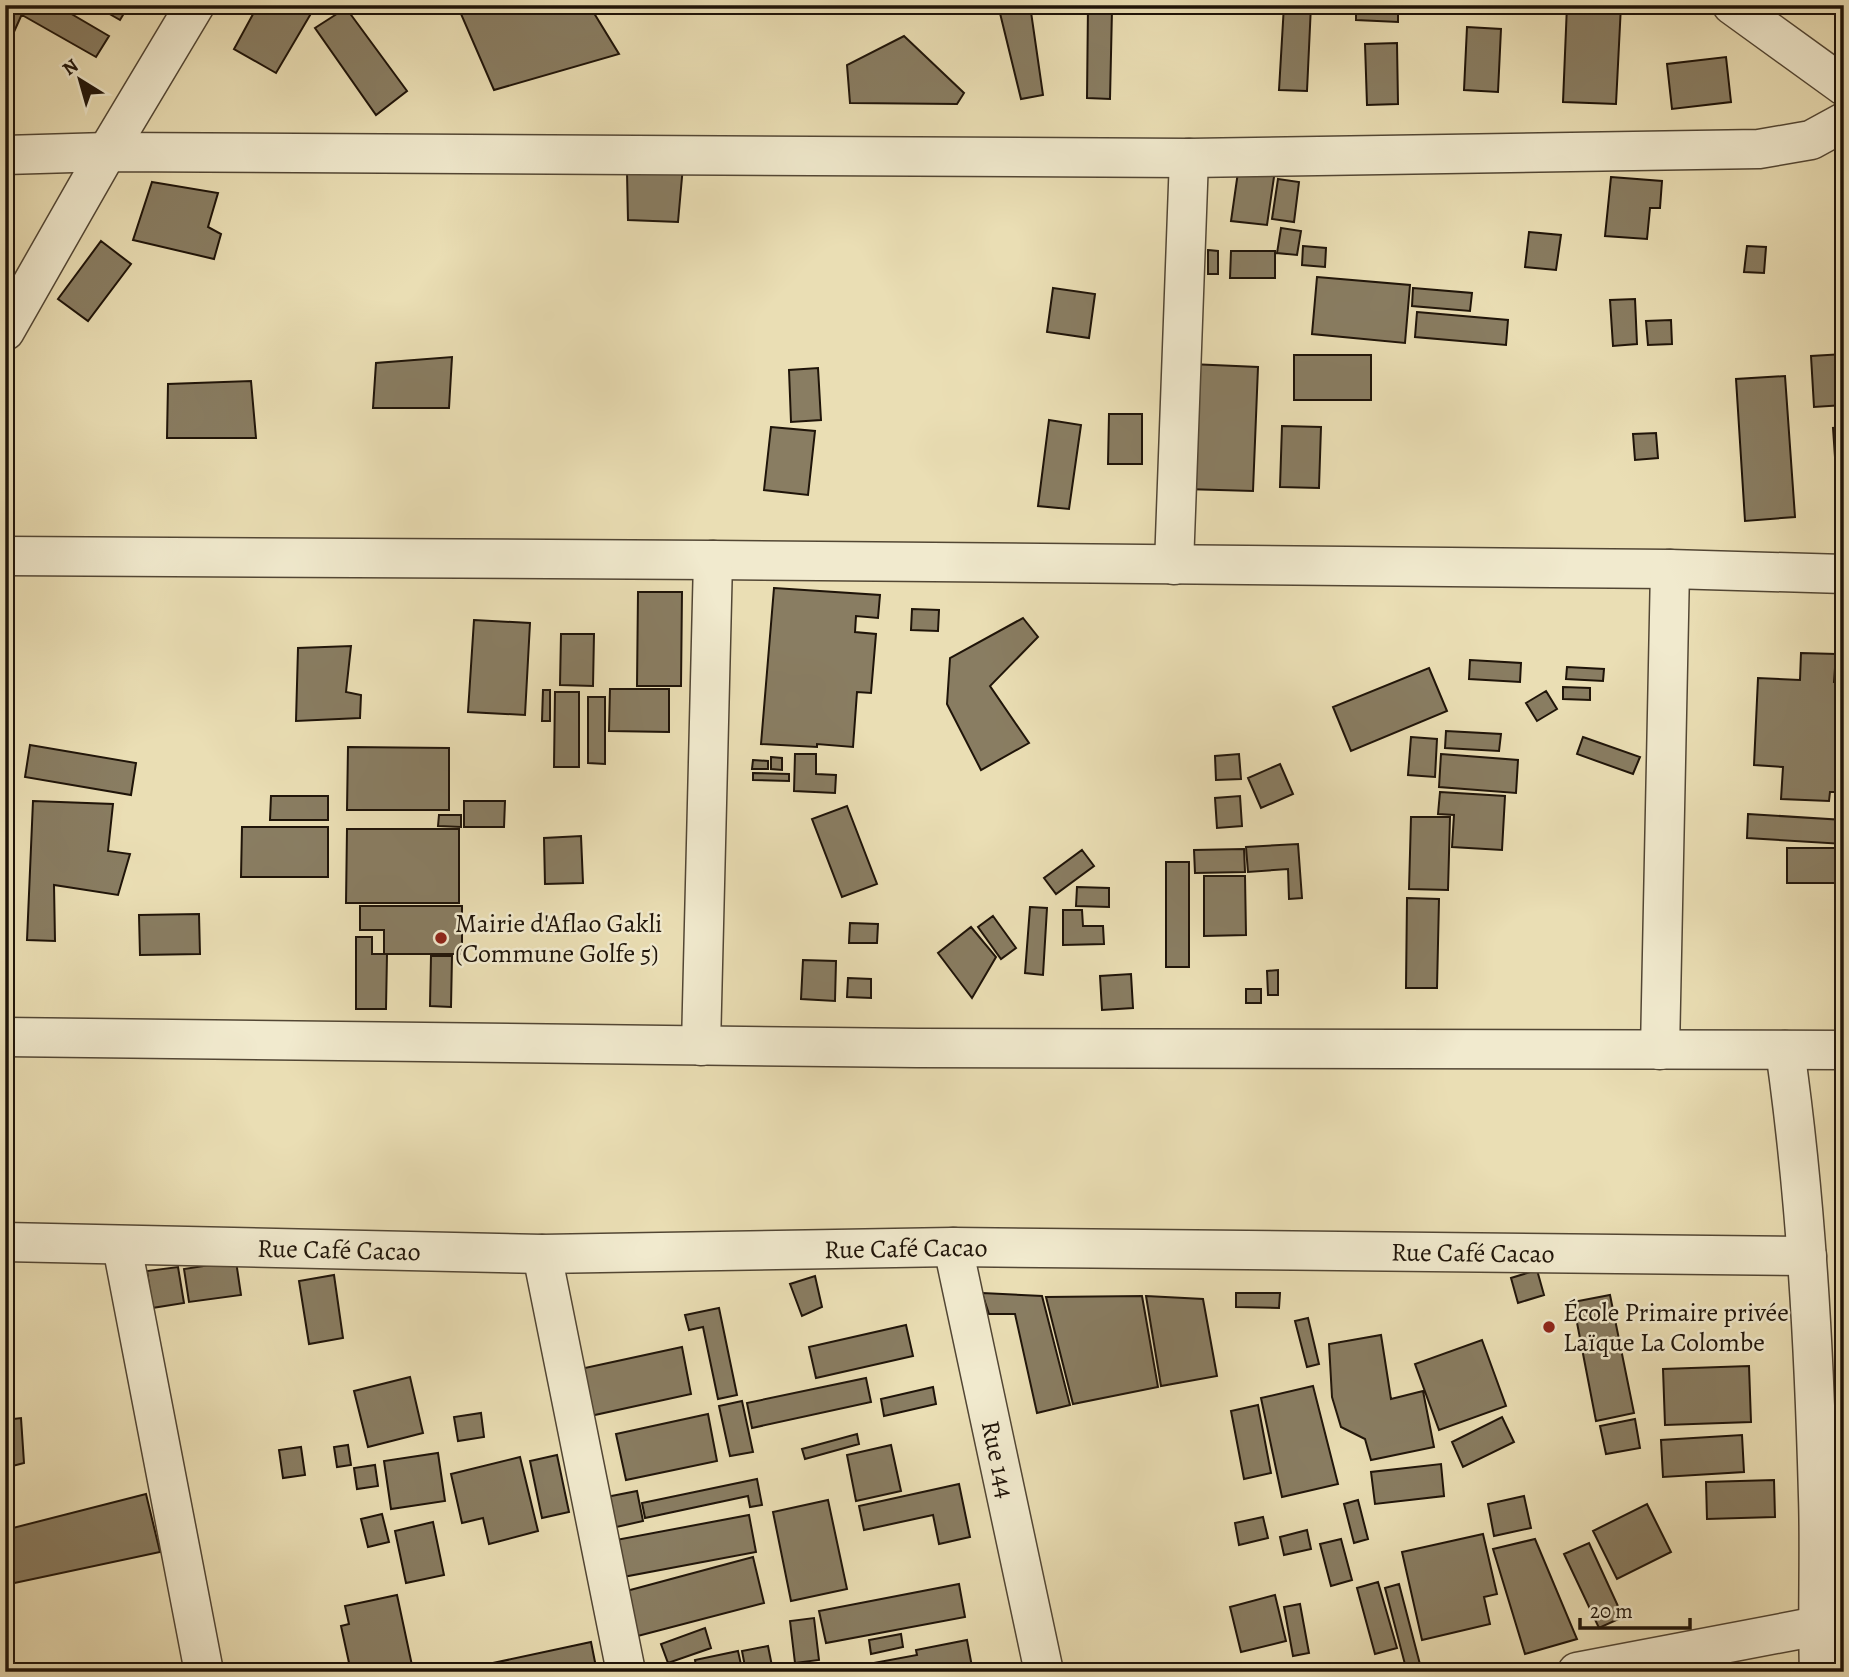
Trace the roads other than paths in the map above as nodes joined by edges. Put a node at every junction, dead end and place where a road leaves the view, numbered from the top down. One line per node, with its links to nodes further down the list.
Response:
1 (195, 5): 5 (street)
2 (1731, 5): 3 (street)
3 (1844, 86)
4 (1844, 122): 7 (street)
5 (107, 152): 6 (street); 7 (street); 8 (street)
6 (5, 155)
7 (1189, 158): 11 (street)
8 (5, 331)
9 (5, 556): 10 (street)
10 (713, 560): 11 (street); 15 (street)
11 (1174, 565): 12 (street)
12 (1670, 569): 13 (street); 16 (street)
13 (1844, 574)
14 (5, 1037): 15 (street)
15 (701, 1046): 16 (street)
16 (1660, 1050): 17 (street)
17 (1785, 1050): 18 (street); 23 (street)
18 (1844, 1050)
19 (5, 1242): 20 (street, Rue Café Cacao)
20 (122, 1246): 22 (street, Rue Café Cacao); 26 (street)
21 (953, 1247): 22 (street, Rue Café Cacao); 23 (street, Rue Café Cacao); 28 (street, Rue 144)
22 (542, 1254): 27 (street)
23 (1807, 1256): 24 (street)
24 (1831, 1496): 25 (street)
25 (1818, 1626): 29 (street); 30 (street)
26 (204, 1672)
27 (626, 1672)
28 (1044, 1672)
29 (1577, 1672)
30 (1819, 1672)

